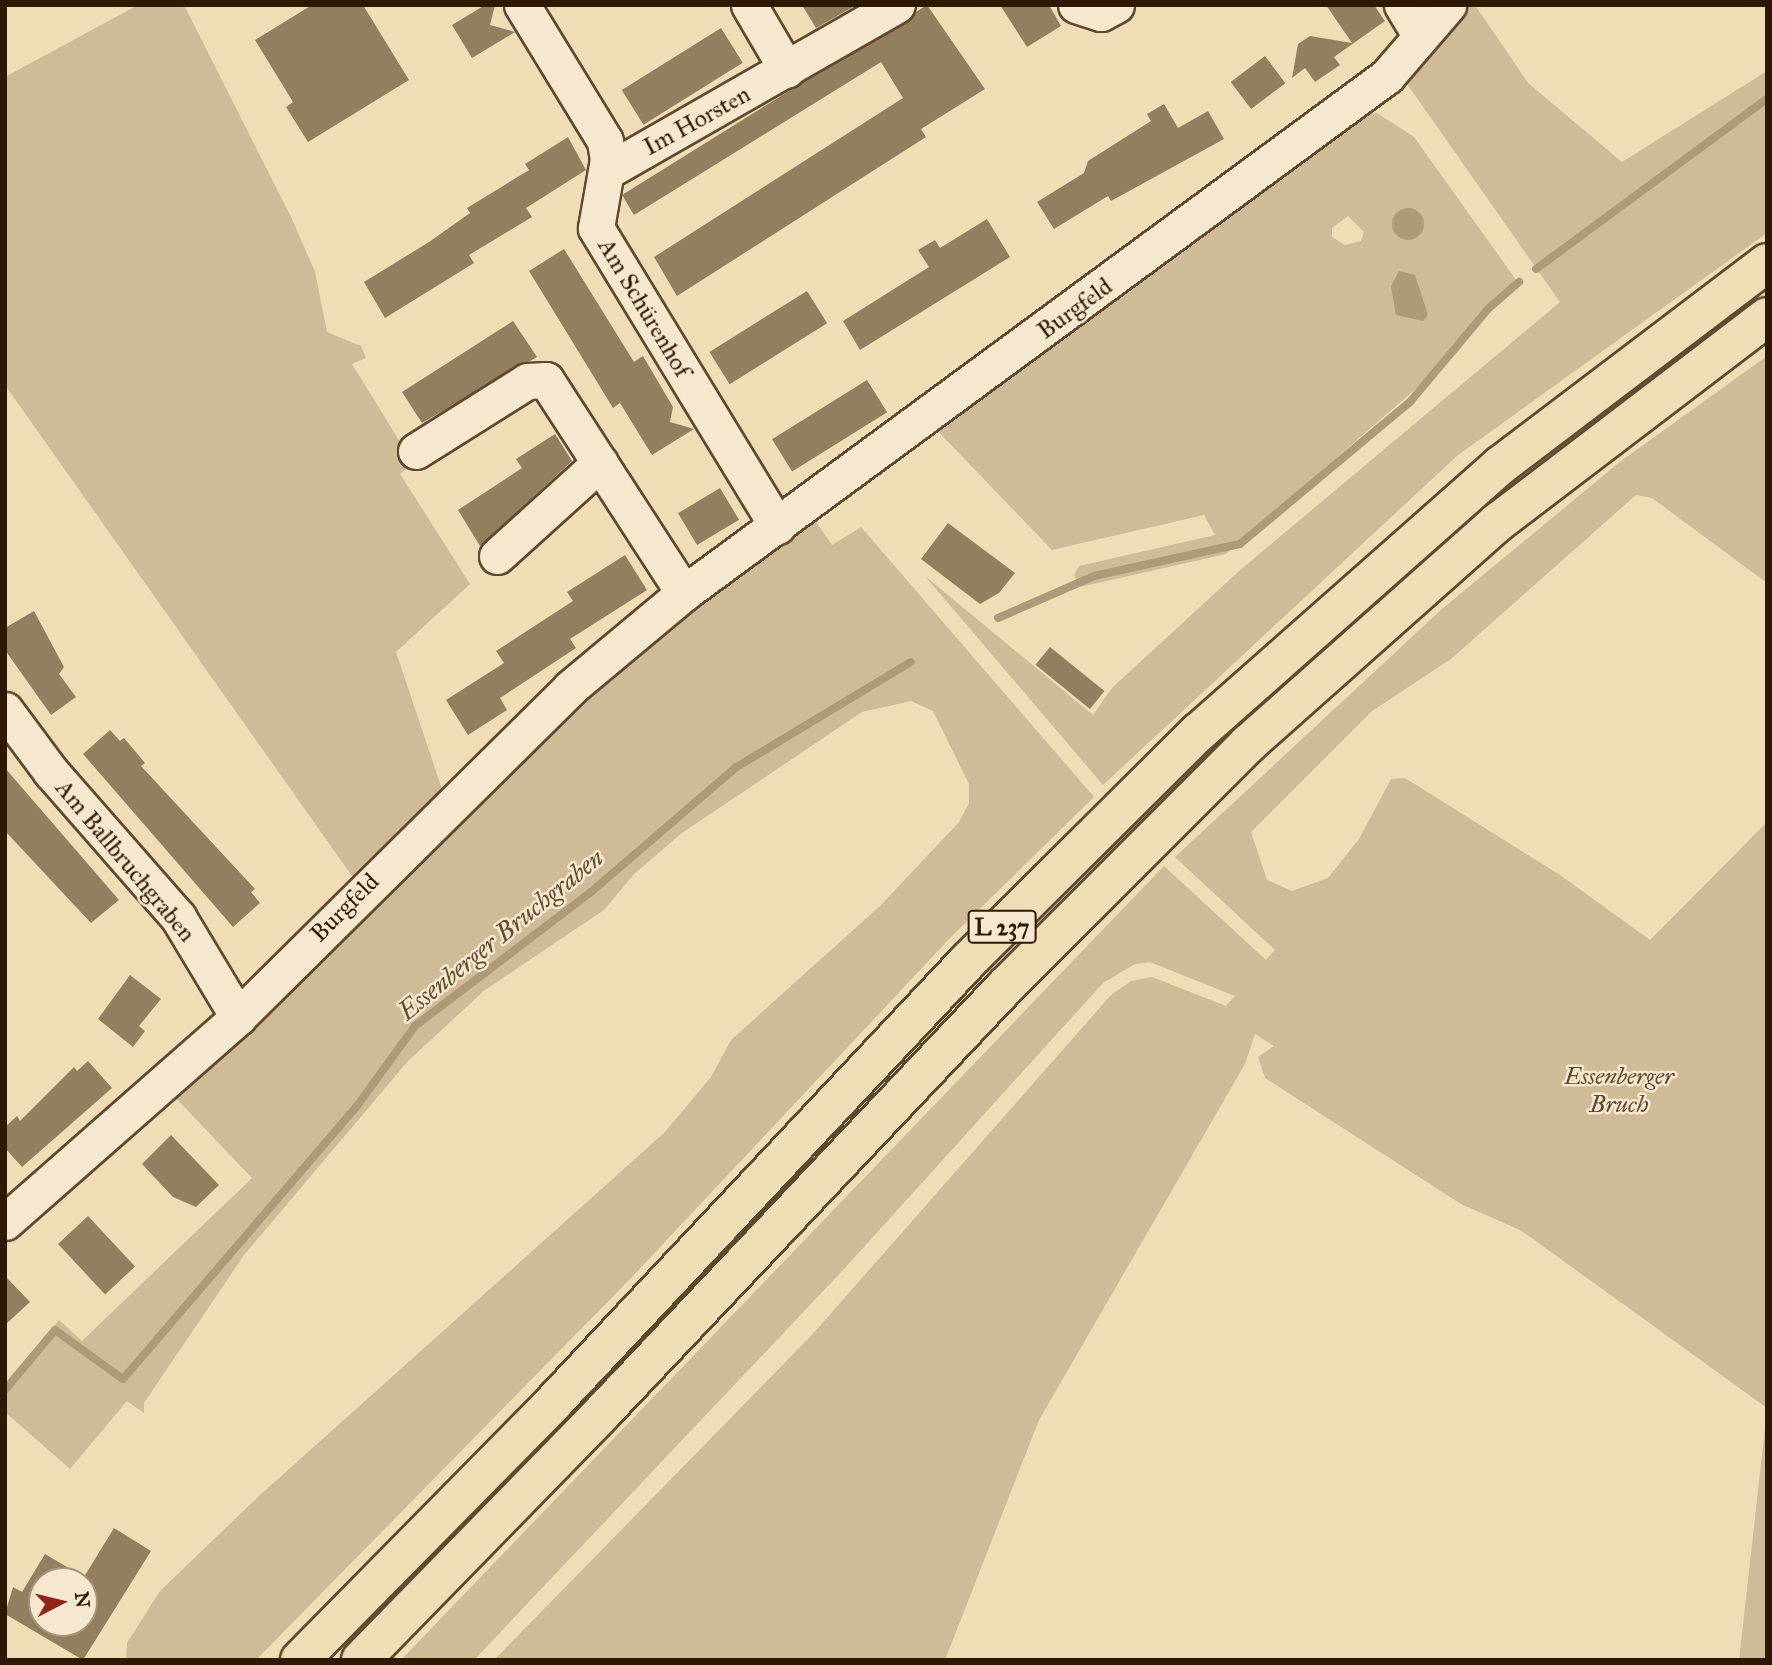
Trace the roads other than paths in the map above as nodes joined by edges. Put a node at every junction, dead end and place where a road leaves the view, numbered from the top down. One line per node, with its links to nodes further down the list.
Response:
1 (522, 5): 10 (street, Am Schürenhof)
2 (749, 5): 9 (street)
3 (897, 5): 9 (street, Im Horsten)
4 (1076, 5): 5 (street)
5 (1116, 5)
6 (1402, 5): 8 (street)
7 (1448, 5): 8 (street, Burgfeld)
8 (1420, 35): 15 (street, Burgfeld)
9 (787, 70): 10 (street, Im Horsten)
10 (607, 171): 15 (street, Am Schürenhof)
11 (1767, 262): 21 (highway, L 237)
12 (1767, 317): 22 (highway, L 237)
13 (416, 452): 14 (street)
14 (600, 463): 16 (street); 17 (street)
15 (777, 526): 17 (street, Burgfeld)
16 (497, 556)
17 (684, 593): 19 (street, Burgfeld)
18 (5, 710): 19 (street, Am Ballbruchgraben)
19 (238, 1017): 20 (street, Burgfeld)
20 (5, 1222)
21 (300, 1660)
22 (360, 1660)

